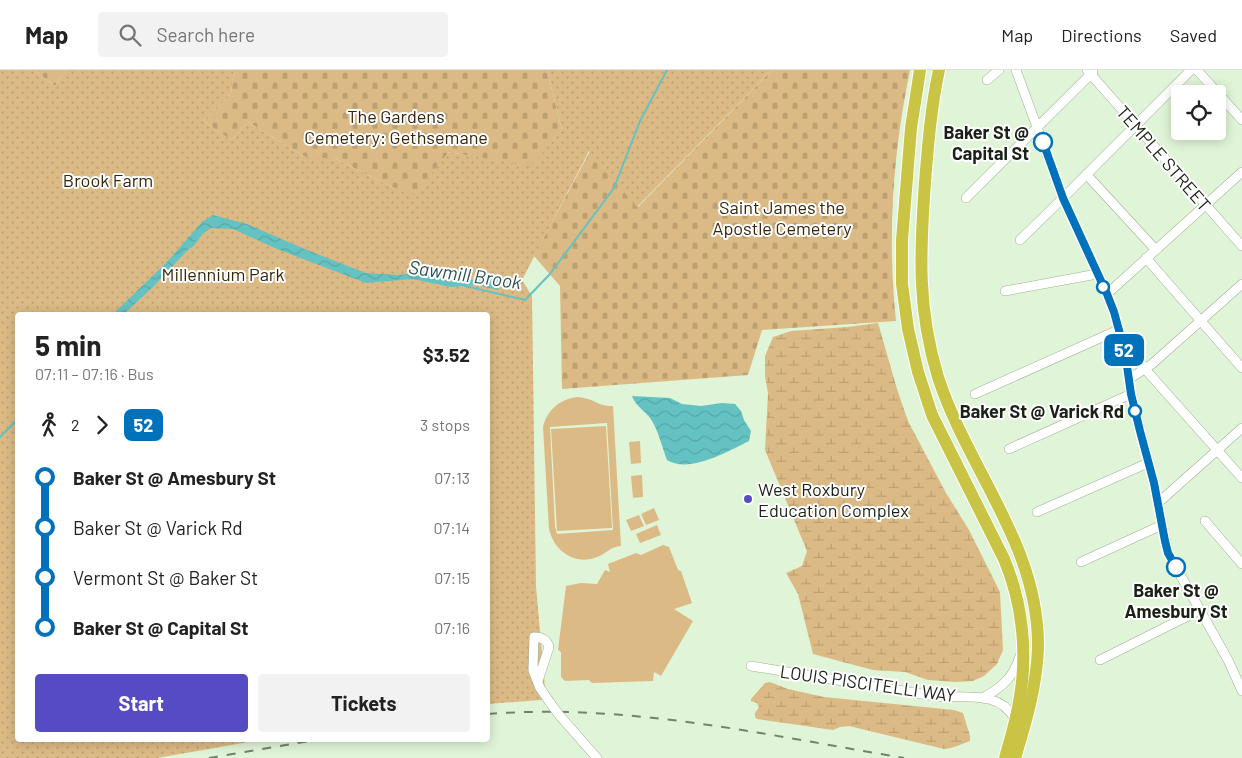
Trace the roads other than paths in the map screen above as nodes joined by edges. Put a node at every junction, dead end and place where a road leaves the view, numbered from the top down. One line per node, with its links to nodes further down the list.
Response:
1 (920, 70): 38 (highway)
2 (939, 70): 36 (highway)
3 (999, 70): 8 (street)
4 (1016, 70): 11 (street)
5 (1191, 70): 10 (street)
6 (1197, 70): 9 (street)
7 (1091, 71): 10 (street, TEMPLE STREET); 11 (street)
8 (987, 80)
9 (1242, 120)
10 (1135, 124): 13 (street); 16 (street, TEMPLE STREET)
11 (1038, 128): 14 (street); 15 (street)
12 (1242, 172): 16 (street)
13 (1086, 174): 15 (street); 19 (street)
14 (966, 198)
15 (1063, 198): 17 (street); 21 (street)
16 (1206, 205): 18 (street, TEMPLE STREET); 19 (street)
17 (1020, 240)
18 (1242, 246)
19 (1155, 250): 20 (street)
20 (1146, 258): 24 (street); 25 (street)
21 (1097, 274): 23 (street); 24 (street)
22 (1242, 284): 25 (street)
23 (1005, 291)
24 (1107, 294): 26 (street)
25 (1201, 320): 28 (street); 29 (street)
26 (1118, 330): 27 (street); 31 (street)
27 (1122, 344): 29 (street); 30 (street)
28 (1242, 368)
29 (1145, 369): 30 (street); 35 (street)
30 (1129, 379): 32 (street)
31 (975, 394)
32 (1131, 394): 34 (street); 37 (street)
33 (1242, 428): 35 (street)
34 (1009, 450)
35 (1218, 451): 39 (street); 40 (street)
36 (974, 458): 38 (highway); 56 (highway)
37 (1148, 463): 40 (street); 41 (street)
38 (957, 466): 47 (highway)
39 (1242, 478)
40 (1158, 503): 43 (street)
41 (1037, 512)
42 (1205, 521): 45 (street)
43 (1162, 525): 44 (street); 46 (street)
44 (1081, 562)
45 (1242, 564)
46 (1200, 610): 48 (street); 51 (street)
47 (1024, 646): 52 (street); 53 (highway)
48 (1100, 660)
49 (751, 666): 52 (street, LOUIS PISCITELLI WAY)
50 (538, 681): 54 (street, bridge)
51 (1241, 687)
52 (984, 697): 53 (street, LOUIS PISCITELLI WAY)
53 (1015, 719): 55 (highway)
54 (597, 758)
55 (1004, 758)
56 (1015, 758)

